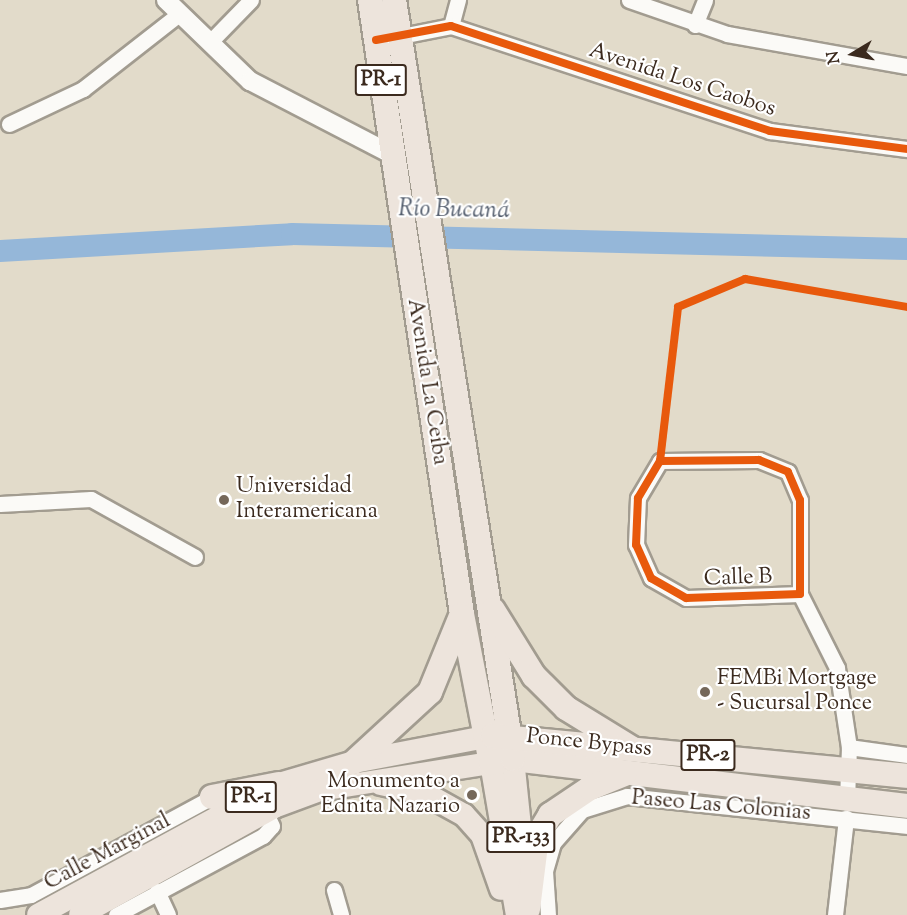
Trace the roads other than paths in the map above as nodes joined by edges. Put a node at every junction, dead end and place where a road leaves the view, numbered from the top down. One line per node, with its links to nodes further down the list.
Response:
1 (251, 0): 11 (street)
2 (370, 0): 10 (highway, Avenida La Ceiba / PR-1)
3 (394, 0): 10 (highway, Avenida La Ceiba / PR-1)
4 (458, 0): 9 (street)
5 (629, 0): 8 (street)
6 (705, 0): 8 (street)
7 (173, 7): 11 (street); 13 (street)
8 (695, 25): 12 (street)
9 (451, 26): 10 (street); 14 (street, Avenida Los Caobos)
10 (388, 38): 15 (highway, Avenida La Ceiba / PR-1); 18 (highway, Avenida La Ceiba / PR-1)
11 (209, 43): 15 (street)
12 (907, 66)
13 (9, 124)
14 (907, 149)
15 (391, 157): 20 (highway, Avenida La Ceiba / PR-1)
16 (0, 504): 17 (street)
17 (195, 557)
18 (483, 591): 21 (highway, Avenida La Ceiba / PR-1); 23 (highway)
19 (800, 594): 19 (street, Calle B); 25 (street, Calle B)
20 (462, 614): 22 (highway, Avenida La Ceiba / PR-1); 27 (highway)
21 (509, 735): 22 (highway, Ponce Bypass / PR-1); 23 (highway, Ponce Bypass / PR-2); 26 (highway, Avenida La Ceiba / PR-1)
22 (485, 737): 26 (highway, Avenida La Ceiba / PR-1); 27 (main road, PR-1)
23 (633, 749): 25 (highway, Ponce Bypass / PR-2)
24 (907, 755): 25 (street)
25 (849, 757): 29 (highway, Ponce Bypass / PR-2); 34 (street, Calle B)
26 (502, 761): 28 (highway, Ponce Bypass / PR-2); 30 (main road, PR-1); 40 (main road, PR-133)
27 (354, 762): 31 (main road, PR-1)
28 (627, 772): 34 (highway, Ponce Bypass / PR-2); 40 (highway)
29 (907, 776)
30 (368, 781): 35 (main road, PR-1); 40 (main road)
31 (279, 784): 32 (highway); 41 (main road, PR-1)
32 (212, 797): 39 (street, Calle Marginal)
33 (907, 806): 34 (highway, Ponce Bypass / PR-2)
34 (846, 808): 36 (street, Paseo Las Colonias); 40 (street, Paseo Las Colonias); 46 (street, Calle B)
35 (265, 811): 38 (street); 42 (main road, PR-1)
36 (907, 826)
37 (334, 890): 45 (street)
38 (157, 891): 43 (street); 44 (street)
39 (0, 900)
40 (527, 913)
41 (38, 915)
42 (80, 915)
43 (117, 915)
44 (168, 915)
45 (341, 915)
46 (835, 915)

